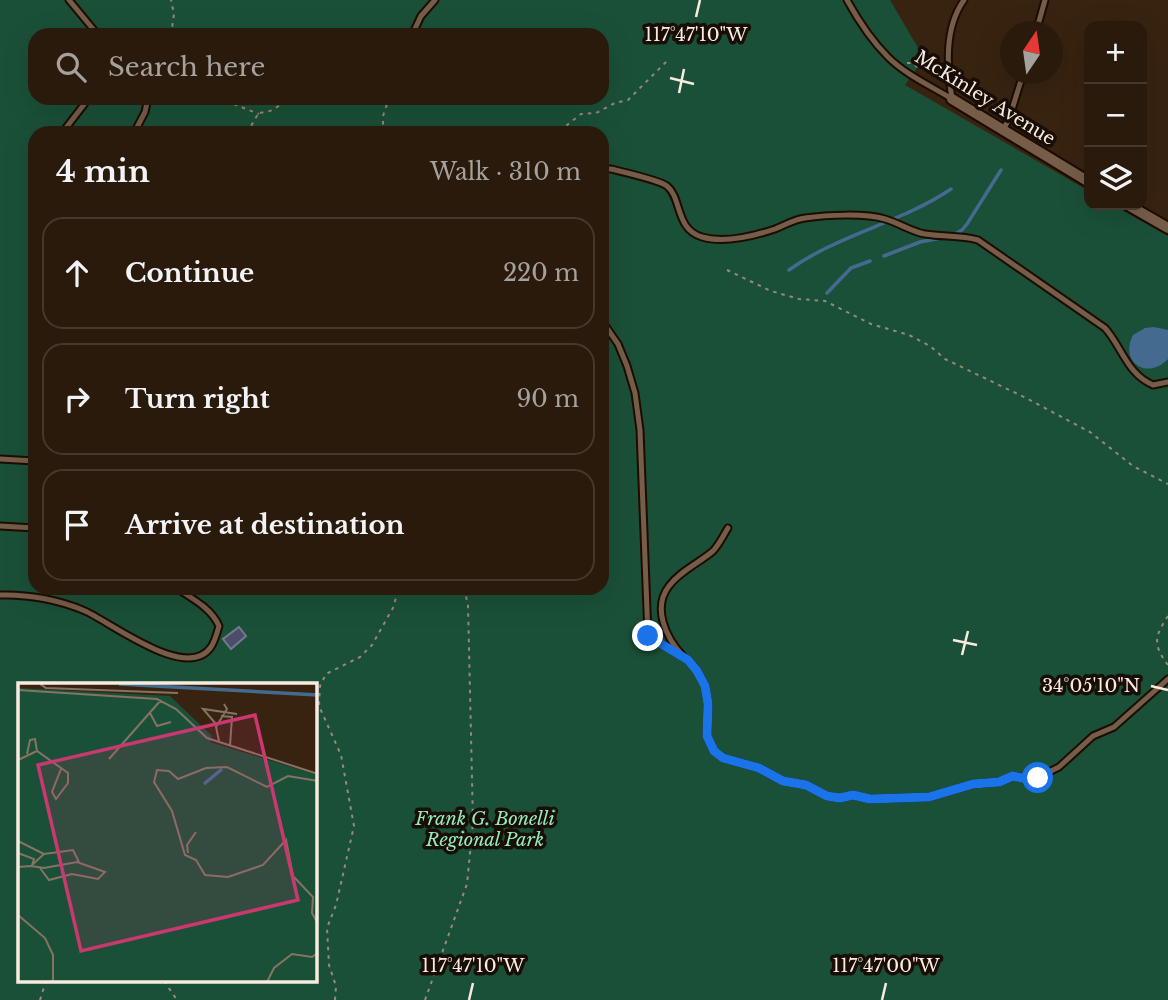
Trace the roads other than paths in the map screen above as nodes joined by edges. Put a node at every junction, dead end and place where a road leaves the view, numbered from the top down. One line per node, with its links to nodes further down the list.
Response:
1 (69, 0): 7 (lane)
2 (435, 0): 8 (lane)
3 (847, 0): 10 (lane, McKinley Avenue)
4 (1045, 0): 6 (lane)
5 (962, 1): 10 (lane)
6 (1039, 21)
7 (93, 28)
8 (415, 28)
9 (1020, 84): 15 (lane)
10 (952, 99): 15 (street, McKinley Avenue)
11 (84, 105): 13 (lane)
12 (146, 105): 14 (lane)
13 (67, 126)
14 (138, 126)
15 (1003, 130): 17 (street, McKinley Avenue)
16 (609, 169): 21 (lane)
17 (1084, 178)
18 (1137, 210): 19 (street)
19 (1168, 228)
20 (609, 331): 29 (lane)
21 (1168, 382)
22 (0, 459): 23 (lane)
23 (28, 461)
24 (0, 526): 25 (lane)
25 (28, 528)
26 (728, 528): 29 (lane)
27 (187, 595): 28 (lane)
28 (0, 596)
29 (688, 660): 30 (lane)
30 (1168, 679)

